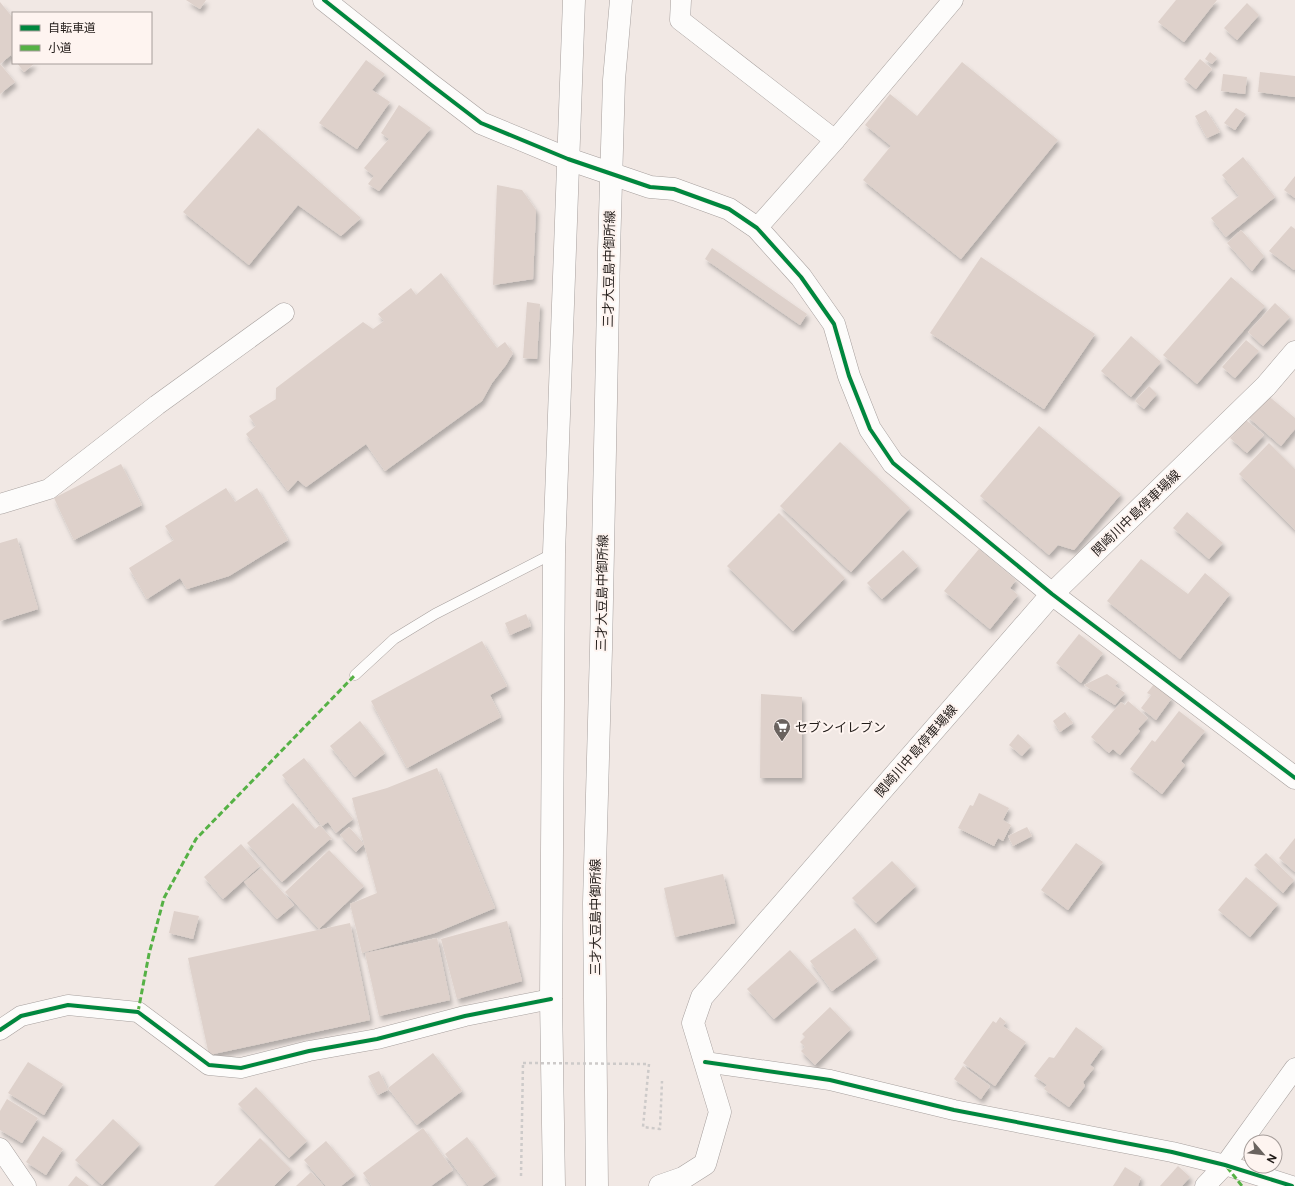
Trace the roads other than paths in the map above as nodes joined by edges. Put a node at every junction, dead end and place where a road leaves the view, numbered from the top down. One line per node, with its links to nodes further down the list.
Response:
1 (324, 0): 7 (main road)
2 (574, 0): 7 (main road)
3 (621, 0): 8 (main road, 三才大豆島中御所線)
4 (681, 0): 6 (street)
5 (953, 0): 6 (street)
6 (836, 140): 9 (street)
7 (568, 159): 8 (main road); 13 (main road)
8 (612, 173): 9 (main road); 25 (main road, 三才大豆島中御所線)
9 (757, 228): 14 (main road)
10 (284, 313): 12 (street)
11 (1295, 352): 14 (main road, 関崎川中島停車場線)
12 (0, 504)
13 (554, 553): 15 (lane); 17 (main road)
14 (1052, 594): 16 (main road); 19 (main road, 関崎川中島停車場線)
15 (355, 675)
16 (1295, 778)
17 (551, 999): 18 (street); 24 (main road)
18 (0, 1030)
19 (705, 1062): 22 (street); 26 (main road, 関崎川中島停車場線)
20 (1295, 1068): 22 (street)
21 (0, 1148): 23 (street)
22 (1225, 1164): 27 (street); 28 (street)
23 (26, 1186)
24 (554, 1186)
25 (597, 1186)
26 (660, 1186)
27 (1205, 1186)
28 (1292, 1186)

